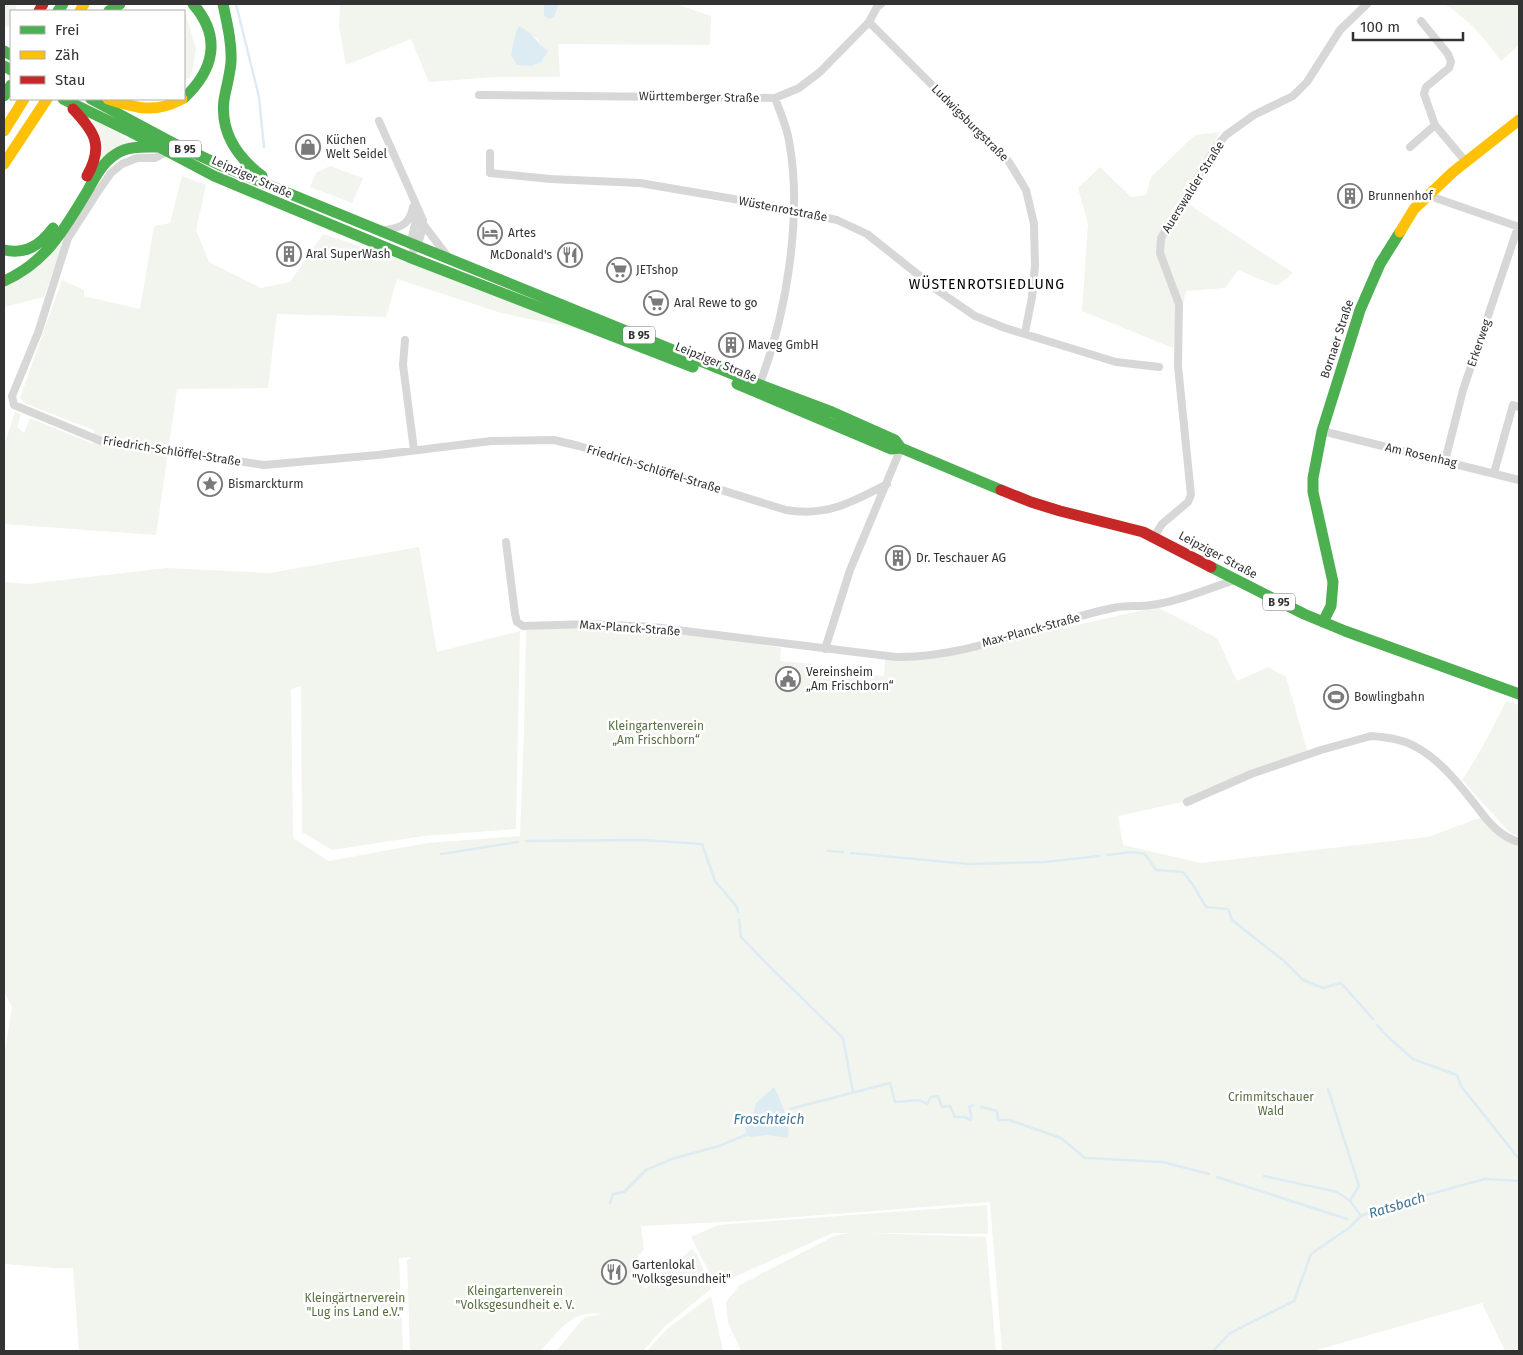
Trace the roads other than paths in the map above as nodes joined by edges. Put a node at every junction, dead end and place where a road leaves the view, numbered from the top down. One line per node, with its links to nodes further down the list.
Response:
1 (193, 4): 8 (main road)
2 (223, 4): 26 (main road)
3 (880, 4): 6 (street, Württemberger Straße)
4 (1367, 4): 50 (street, Auerswalder Straße)
5 (1421, 21): 19 (street)
6 (869, 22): 9 (street, Württemberger Straße); 38 (street, Ludwigsburgstraße)
7 (479, 95): 9 (street, Württemberger Straße)
8 (185, 96)
9 (775, 98): 29 (street)
10 (23, 100): 20 (main road)
11 (46, 100): 25 (main road)
12 (64, 100): 34 (main road)
13 (65, 100): 22 (main road, Leipziger Straße / B 95)
14 (93, 100): 26 (main road, Leipziger Straße / B 95)
15 (111, 100): 16 (main road)
16 (179, 100)
17 (1519, 120): 24 (main road, Bornaer Straße)
18 (380, 121): 28 (street)
19 (1435, 125): 21 (street); 24 (street)
20 (4, 131)
21 (1410, 147)
22 (162, 150): 35 (main road, Leipziger Straße / B 95); 37 (main road); 45 (street, Friedrich-Schlöffel-Straße)
23 (490, 153): 29 (street, Wüstenrotstraße)
24 (1466, 162): 27 (main road, Bornaer Straße)
25 (4, 164)
26 (284, 192): 32 (main road, Leipziger Straße / B 95)
27 (1427, 195): 31 (street); 43 (main road, Bornaer Straße)
28 (414, 200): 30 (street); 32 (street); 33 (street)
29 (794, 211): 38 (street, Wüstenrotstraße); 41 (street)
30 (423, 224): 33 (street); 36 (street)
31 (1519, 227): 46 (street, Erkerweg)
32 (380, 231): 33 (main road, Leipziger Straße / B 95)
33 (414, 244): 35 (street); 36 (main road, Leipziger Straße / B 95)
34 (4, 250)
35 (409, 257): 41 (main road, Leipziger Straße / B 95)
36 (449, 258): 41 (main road, Leipziger Straße / B 95)
37 (4, 281)
38 (1025, 333): 40 (street, Wüstenrotstraße)
39 (406, 340): 45 (street)
40 (1159, 367)
41 (758, 389): 44 (main road, Leipziger Straße / B 95)
42 (1519, 407): 47 (street)
43 (1322, 431): 46 (street, Am Rosenhag); 53 (main road, Bornaer Straße)
44 (901, 448): 49 (street); 50 (main road, Leipziger Straße / B 95)
45 (414, 450): 49 (street, Friedrich-Schlöffel-Straße)
46 (1446, 460): 47 (street, Am Rosenhag)
47 (1494, 473): 48 (street, Am Rosenhag)
48 (1519, 480)
49 (887, 484): 54 (street)
50 (1154, 537): 52 (main road, Leipziger Straße / B 95)
51 (506, 542): 54 (street, Max-Planck-Straße)
52 (1235, 580): 53 (main road, Leipziger Straße / B 95); 54 (street, Max-Planck-Straße)
53 (1323, 622): 55 (main road, Leipziger Straße / B 95)
54 (825, 649)
55 (1519, 694)
56 (1187, 802): 57 (street)
57 (1519, 842)

